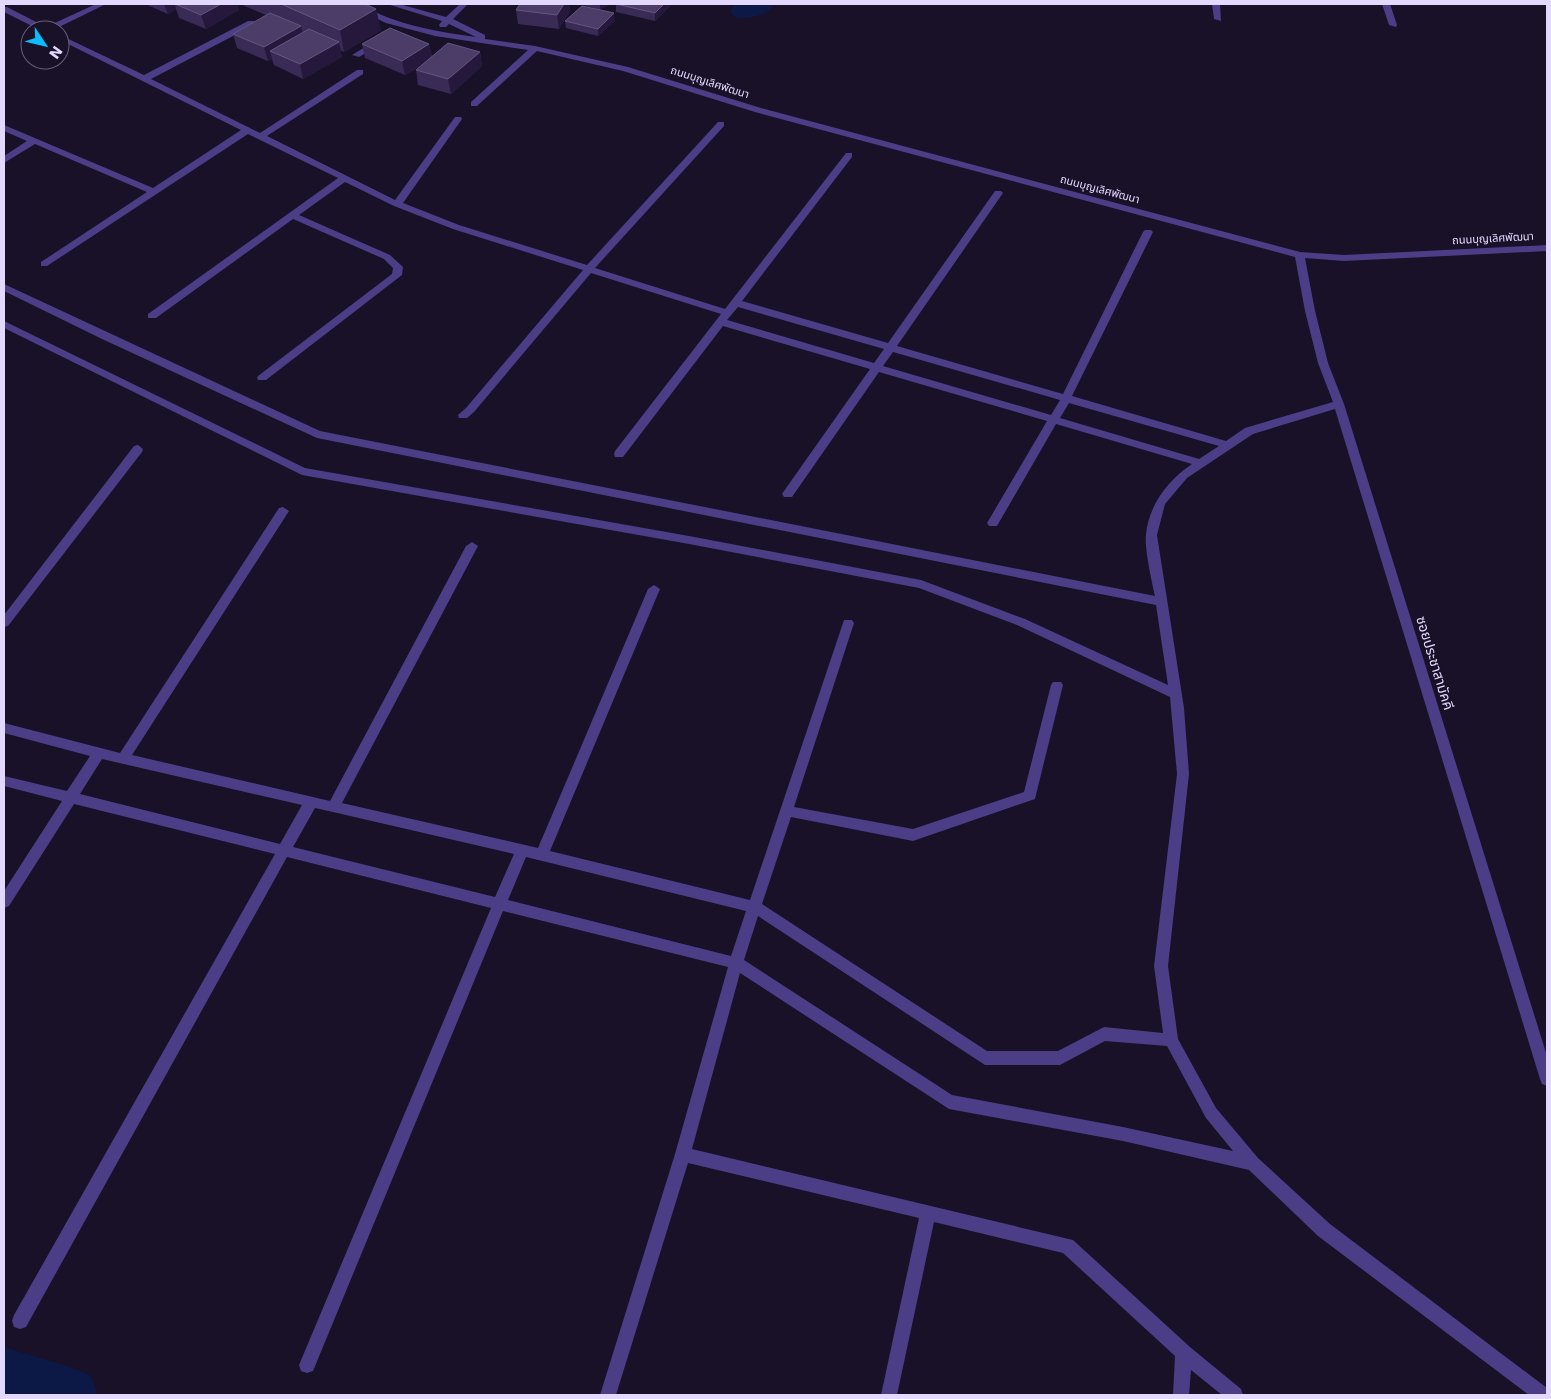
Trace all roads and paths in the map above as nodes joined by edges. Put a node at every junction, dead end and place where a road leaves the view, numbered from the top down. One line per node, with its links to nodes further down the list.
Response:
1 (102, 4): 12 (street)
2 (350, 4): 14 (street, ถนนบุญเลิศพัฒนา)
3 (391, 4): 9 (street)
4 (412, 4): 9 (street)
5 (464, 4): 13 (street)
6 (1216, 4): 10 (street)
7 (1386, 4): 16 (street)
8 (4, 9): 11 (street)
9 (404, 9): 13 (street); 14 (street)
10 (1218, 19)
11 (26, 20)
12 (68, 20)
13 (448, 20): 19 (street); 22 (street)
14 (390, 21): 17 (street, ถนนบุญเลิศพัฒนา)
15 (251, 23): 26 (street)
16 (1393, 25)
17 (406, 26): 18 (street); 19 (street, ถนนบุญเลิศพัฒนา)
18 (398, 31)
19 (435, 34): 22 (street, ถนนบุญเลิศพัฒนา)
20 (389, 36): 24 (street)
21 (70, 42): 26 (street)
22 (491, 42): 23 (street, ถนนบุญเลิศพัฒนา)
23 (536, 48): 27 (street); 43 (street, ถนนบุญเลิศพัฒนา)
24 (356, 55)
25 (360, 72): 32 (street)
26 (144, 79): 31 (street)
27 (474, 104)
28 (458, 119): 39 (street)
29 (721, 124): 45 (street)
30 (4, 128): 33 (street)
31 (248, 130): 32 (street); 37 (street)
32 (260, 136): 36 (street)
33 (34, 140): 35 (street); 37 (street)
34 (849, 155): 47 (street)
35 (4, 160)
36 (344, 178): 39 (street); 40 (street)
37 (154, 192): 44 (street)
38 (998, 193): 52 (street)
39 (396, 204): 45 (street)
40 (292, 215): 49 (street); 54 (street)
41 (1148, 232): 55 (street)
42 (1547, 248): 43 (street, ถนนบุญเลิศพัฒนา)
43 (1300, 255): 56 (street, ซอยประชาสามัคคี)
44 (44, 264)
45 (589, 269): 48 (street); 57 (street)
46 (4, 287): 68 (street)
47 (736, 303): 48 (street); 52 (street)
48 (728, 313): 50 (street)
49 (152, 316)
50 (721, 322): 53 (street); 61 (street)
51 (4, 324): 72 (street)
52 (889, 348): 53 (street); 55 (street)
53 (877, 367): 58 (street); 63 (street)
54 (262, 378)
55 (1065, 400): 58 (street); 59 (street)
56 (1339, 404): 59 (street); 89 (street, ซอยประชาสามัคคี)
57 (463, 415)
58 (1054, 420): 62 (street); 65 (street)
59 (1228, 445): 62 (street)
60 (138, 449): 69 (street)
61 (619, 454)
62 (1201, 463): 68 (street)
63 (788, 494)
64 (282, 511): 75 (street)
65 (993, 523)
66 (472, 546): 79 (street)
67 (654, 589): 83 (street)
68 (1162, 602): 72 (street)
69 (4, 623)
70 (848, 623): 80 (street)
71 (1057, 685): 80 (street)
72 (1176, 694): 88 (street)
73 (4, 728): 74 (street)
74 (100, 753): 75 (street); 77 (street)
75 (124, 758): 78 (street)
76 (4, 781): 77 (street)
77 (70, 798): 82 (street); 84 (street)
78 (311, 802): 79 (street); 82 (street)
79 (333, 807): 81 (street)
80 (787, 811): 86 (street)
81 (522, 850): 83 (street); 85 (street)
82 (284, 851): 85 (street); 93 (street)
83 (542, 855): 86 (street)
84 (4, 902)
85 (499, 904): 87 (street); 95 (street)
86 (756, 907): 87 (street); 88 (street)
87 (736, 963): 90 (street); 91 (street)
88 (1171, 1040): 91 (street)
89 (1547, 1079)
90 (683, 1154): 92 (street); 96 (street)
91 (1253, 1163): 100 (street)
92 (928, 1212): 94 (street); 97 (street)
93 (20, 1321)
94 (1184, 1353): 98 (street); 99 (street)
95 (307, 1364)
96 (608, 1395)
97 (889, 1395)
98 (1181, 1395)
99 (1235, 1395)
100 (1542, 1395)

